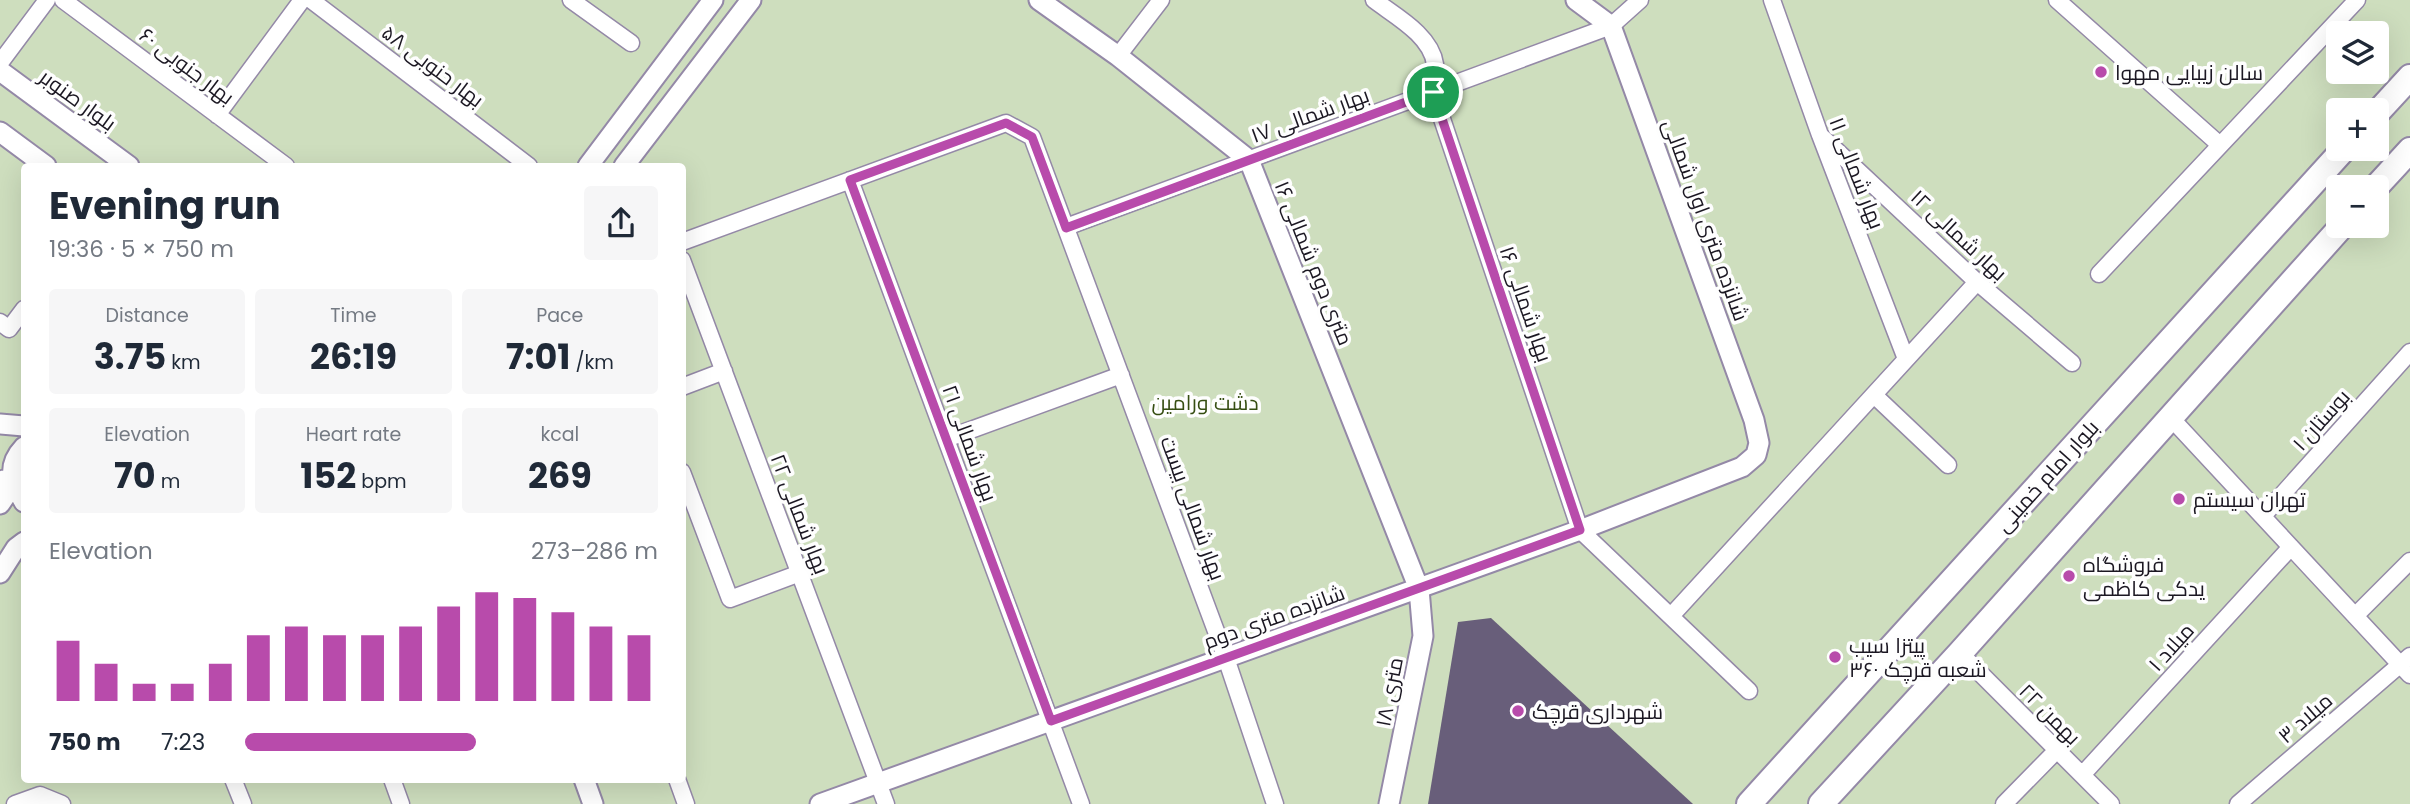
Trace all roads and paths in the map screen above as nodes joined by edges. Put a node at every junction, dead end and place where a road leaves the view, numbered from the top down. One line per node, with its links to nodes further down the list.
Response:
1 (47, 0): 19 (street)
2 (63, 0): 24 (street, بهار جنوبی ۶۰)
3 (302, 0): 24 (street)
4 (311, 0): 34 (street, بهار حنوبی ۵۸)
5 (571, 0): 17 (street)
6 (713, 0): 35 (street)
7 (751, 0): 36 (street)
8 (1039, 0): 18 (street, ۱۶ متری دوم شمالی)
9 (1161, 0): 18 (street)
10 (1374, 0): 22 (street, بهار شمالی ۱۶)
11 (1576, 0): 16 (street)
12 (1640, 0): 16 (street, بهار شمالی ۱۷)
13 (1772, 0): 26 (street, بهار شمالی ۱۱)
14 (2057, 0): 27 (street)
15 (2357, 0): 27 (street)
16 (1611, 26): 22 (street, بهار شمالی ۱۷); 60 (street, شانزده متری اول شمالی)
17 (631, 43)
18 (1118, 56): 29 (street, ۱۶ متری دوم شمالی)
19 (0, 63)
20 (0, 71): 32 (street, بلوار صنوبر)
21 (2410, 77): 23 (main road)
22 (1433, 92): 29 (street, بهار شمالی ۱۷); 66 (street, بهار شمالی ۱۶)
23 (2389, 100)
24 (217, 115): 33 (street, بهار جنوبی ۶۰)
25 (0, 132): 31 (street)
26 (1819, 135): 44 (street, بهار شمالی ۱۲); 48 (street, بهار شمالی ۱۱)
27 (2220, 145): 43 (street)
28 (2408, 155): 37 (main road)
29 (1249, 160): 39 (street, بهار شمالی ۱۷); 72 (street, ۱۶ متری دوم شمالی)
30 (2333, 161): 98 (main road, بلوار امام خمینی)
31 (42, 163)
32 (123, 163)
33 (282, 163)
34 (525, 163)
35 (590, 163)
36 (626, 163)
37 (2388, 175)
38 (850, 180): 39 (street, بهار شمالی بیست); 41 (street); 57 (street, بهار شمالی ۲۱)
39 (1066, 228): 51 (street, بهار شمالی بیست)
40 (2331, 238): 54 (main road)
41 (686, 241)
42 (686, 271): 50 (street, بهار شمالی ۲۲)
43 (2099, 274)
44 (1977, 282): 48 (street); 49 (street, بهار شمالی ۱۲)
45 (21, 313): 46 (street)
46 (0, 322)
47 (2410, 352): 65 (street, بوستان ۱)
48 (1906, 359): 53 (street)
49 (2072, 363)
50 (724, 372): 52 (street); 71 (street, بهار شمالی ۲۲)
51 (1121, 375): 57 (street); 76 (street, بهار شمالی بیست)
52 (686, 386)
53 (1874, 395): 59 (street); 73 (street)
54 (2171, 418): 65 (street); 75 (main road)
55 (0, 424): 56 (street)
56 (21, 426)
57 (946, 439): 79 (street, بهار شمالی ۲۱)
58 (21, 450): 61 (street)
59 (1948, 465)
60 (1742, 467): 66 (street, شانزده متری دوم)
61 (7, 482): 63 (street); 64 (street)
62 (686, 483): 71 (street)
63 (21, 498)
64 (0, 504)
65 (2263, 516): 68 (street)
66 (1580, 530): 72 (street, شانزده متری دوم); 73 (street)
67 (20, 545): 70 (street)
68 (2291, 547): 74 (street); 81 (street, میلاد ۱)
69 (2410, 561): 74 (street)
70 (0, 573)
71 (800, 573): 86 (street, بهار شمالی ۲۲)
72 (1419, 589): 76 (street, شانزده متری دوم); 97 (street, ۱۸ متری)
73 (1671, 616): 78 (street)
74 (2355, 616): 77 (street)
75 (1960, 653): 80 (street, ۲۲ بهمن); 99 (main road)
76 (1226, 658): 79 (street, شانزده متری دوم); 96 (street, بهار شمالی بیست)
77 (2407, 665): 102 (street, میلاد ۳)
78 (1749, 691)
79 (1051, 721): 86 (street, شانزده متری دوم); 95 (street, بهار شمالی ۲۱)
80 (2057, 750): 81 (street, ۲۲ بهمن); 100 (street)
81 (2081, 775): 101 (street, ۲۲ بهمن)
82 (235, 783): 89 (street)
83 (393, 783): 90 (street)
84 (585, 783): 91 (street)
85 (678, 783): 92 (street)
86 (879, 783): 93 (street, شانزده متری دوم); 94 (street, بهار شمالی ۲۲)
87 (15, 804): 88 (street)
88 (62, 804)
89 (243, 804)
90 (401, 804)
91 (593, 804)
92 (686, 804)
93 (820, 804)
94 (886, 804)
95 (1081, 804)
96 (1275, 804)
97 (1389, 804)
98 (1749, 804)
99 (1821, 804)
100 (2004, 804)
101 (2111, 804)
102 (2238, 804)

